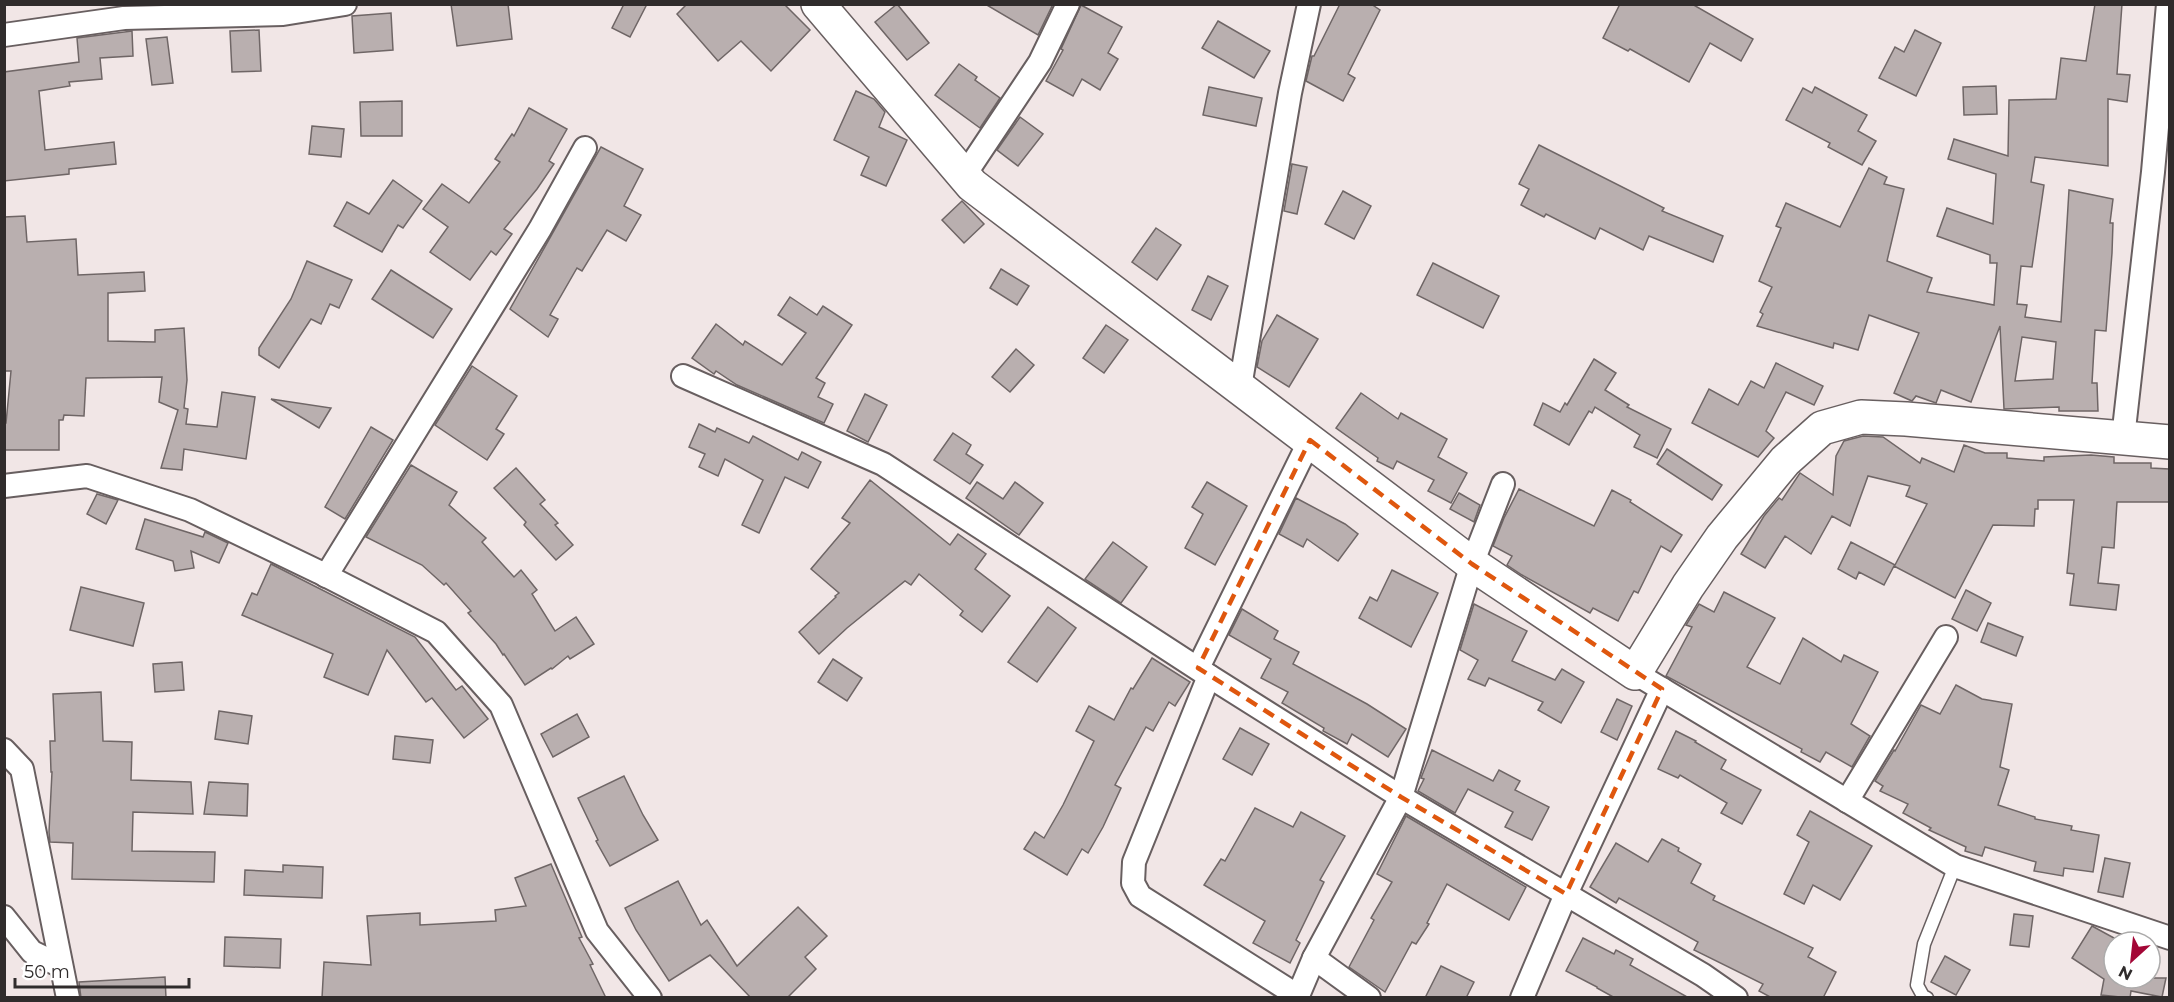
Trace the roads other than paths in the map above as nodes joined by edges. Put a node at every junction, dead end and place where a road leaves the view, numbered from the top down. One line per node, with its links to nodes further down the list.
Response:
1 (345, 4): 6 (street)
2 (818, 4): 8 (street)
3 (1068, 4): 8 (street)
4 (1309, 4): 10 (street)
5 (2169, 4): 11 (street)
6 (4, 35)
7 (585, 148): 17 (street)
8 (964, 176): 10 (street)
9 (683, 376): 19 (street)
10 (1240, 387): 12 (street)
11 (2122, 438): 13 (street); 20 (street)
12 (1310, 440): 16 (street); 19 (street)
13 (2169, 442)
14 (1503, 484): 16 (street)
15 (4, 486): 17 (street)
16 (1472, 564): 20 (street); 23 (street)
17 (326, 576): 33 (street)
18 (1946, 637): 24 (street)
19 (1204, 672): 23 (street); 31 (street)
20 (1635, 673): 21 (street)
21 (1662, 689): 24 (street); 26 (street)
22 (4, 750): 30 (street)
23 (1401, 797): 26 (street); 29 (street)
24 (1847, 801): 25 (street)
25 (1955, 866): 28 (street); 37 (lane)
26 (1566, 894): 35 (street); 36 (street)
27 (4, 917): 30 (street)
28 (2169, 938)
29 (1314, 958): 31 (street); 34 (street)
30 (61, 966): 32 (street)
31 (1297, 997)
32 (68, 998)
33 (650, 998)
34 (1369, 998)
35 (1522, 998)
36 (1736, 998)
37 (1927, 998)

